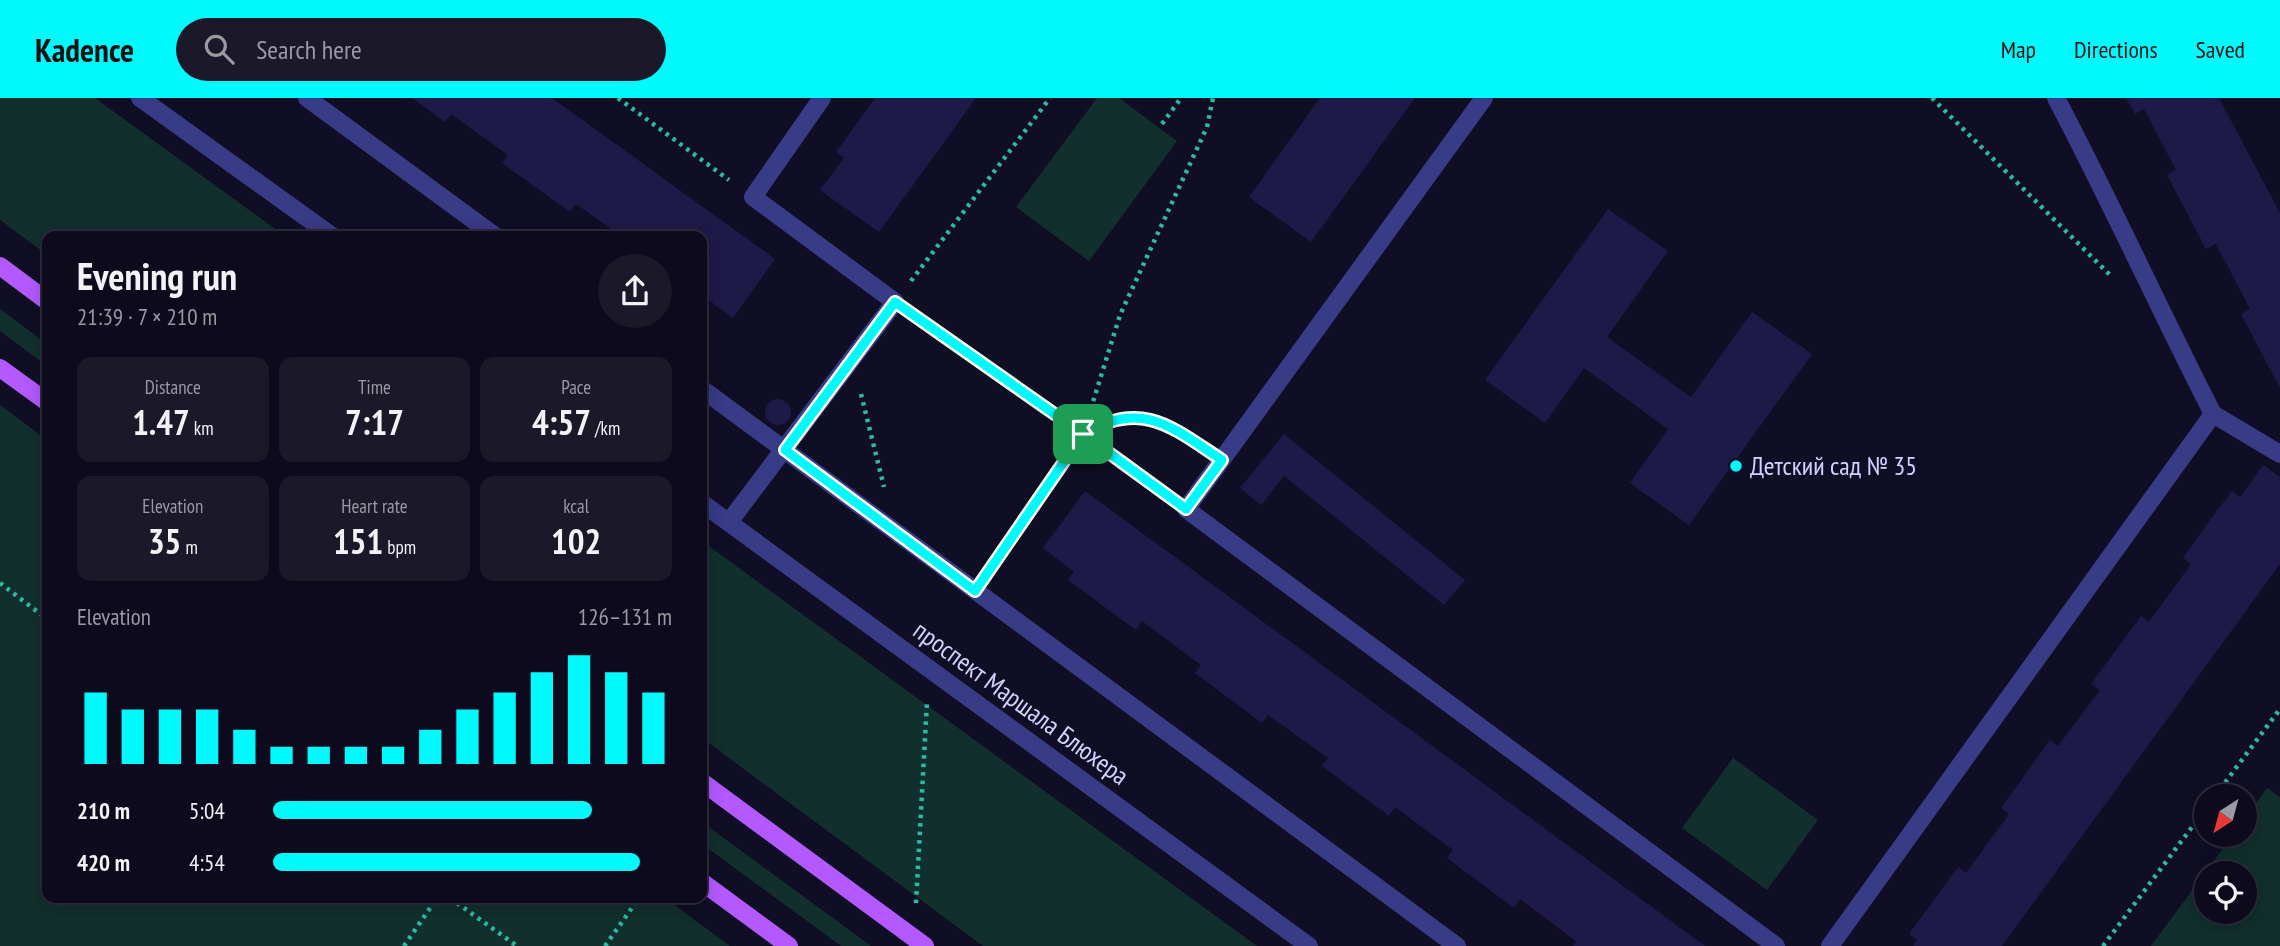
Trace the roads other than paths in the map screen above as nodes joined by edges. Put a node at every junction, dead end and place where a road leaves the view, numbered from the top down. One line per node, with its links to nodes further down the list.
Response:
1 (140, 98): 6 (street)
2 (307, 98): 7 (street)
3 (822, 98): 14 (street)
4 (1484, 98): 24 (street)
5 (2056, 98): 13 (street)
6 (325, 231)
7 (488, 231)
8 (0, 266): 9 (main road)
9 (42, 297)
10 (0, 368): 12 (main road)
11 (707, 393): 14 (street)
12 (42, 398)
13 (2213, 414): 15 (street); 25 (street)
14 (785, 450): 17 (street); 23 (street)
15 (2280, 454)
16 (707, 507): 17 (street, проспект Маршала Блюхера)
17 (729, 522): 22 (street, проспект Маршала Блюхера)
18 (707, 786): 20 (main road)
19 (707, 886): 21 (main road)
20 (920, 942)
21 (789, 946)
22 (1308, 946)
23 (1457, 946)
24 (1776, 946)
25 (1830, 946)

